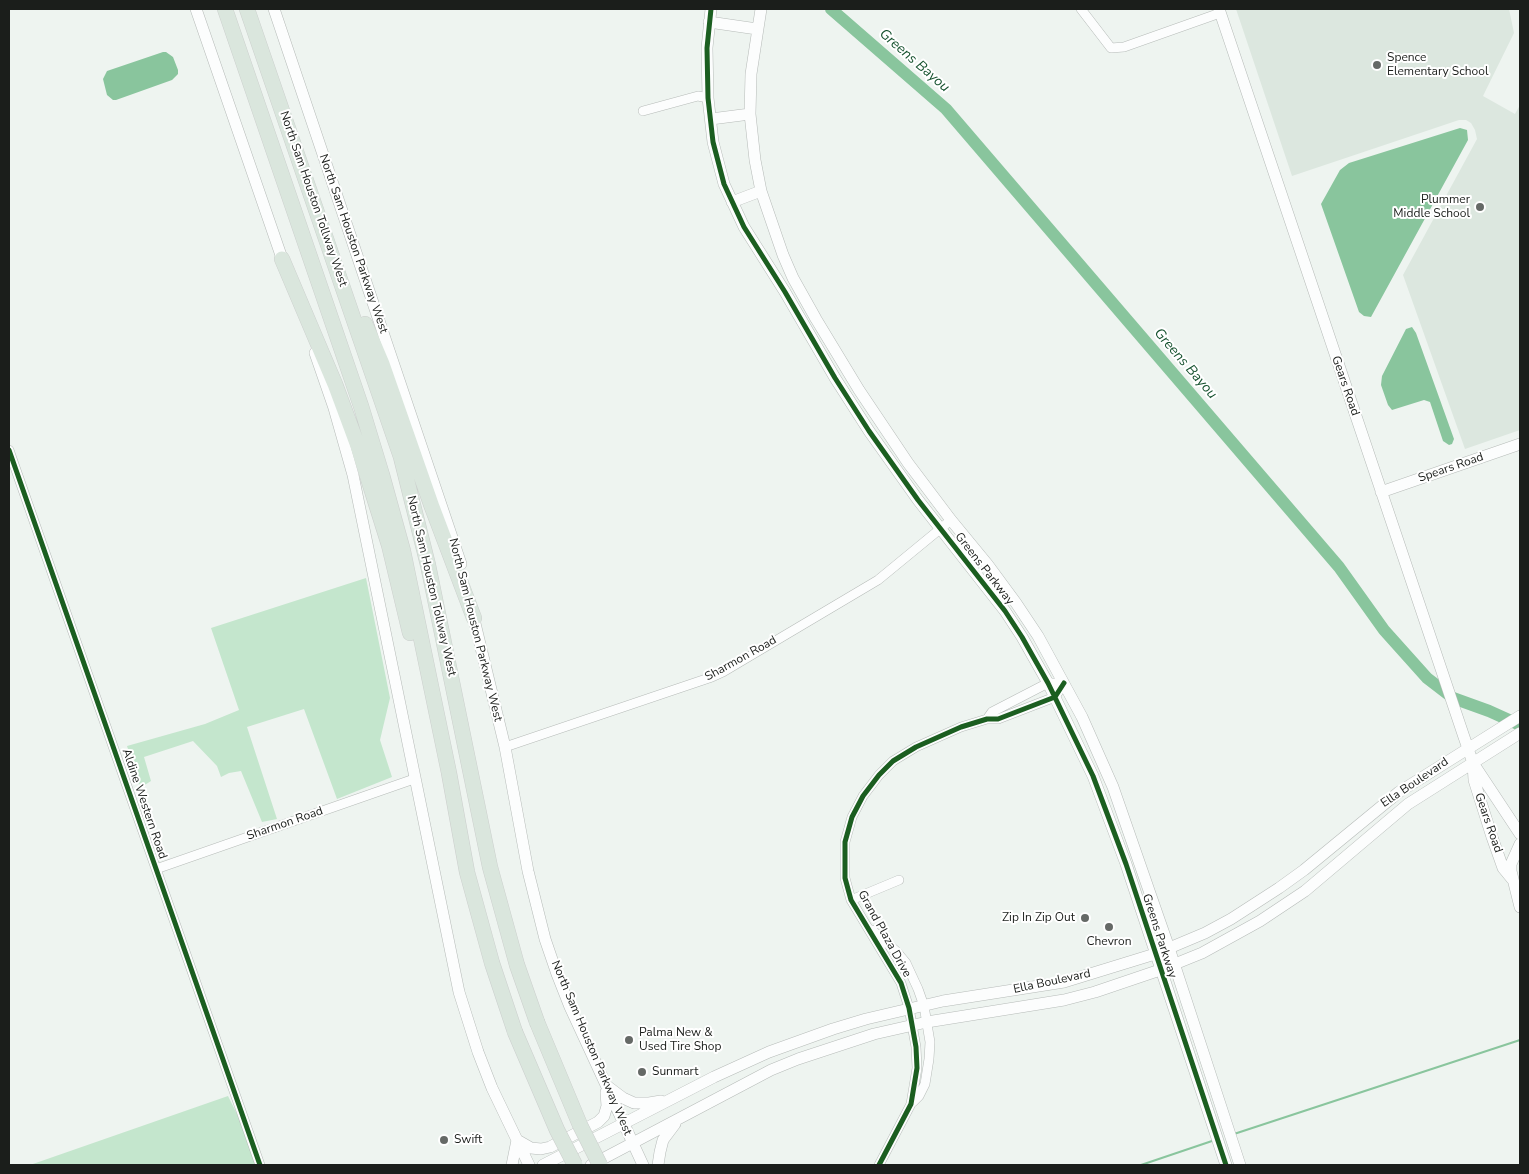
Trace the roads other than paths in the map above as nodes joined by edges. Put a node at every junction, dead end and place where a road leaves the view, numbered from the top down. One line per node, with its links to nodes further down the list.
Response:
1 (196, 9): 18 (main road)
2 (225, 9): 36 (highway, North Sam Houston Tollway West)
3 (247, 9): 15 (highway, North Sam Houston Tollway West)
4 (274, 9): 26 (main road, North Sam Houston Parkway West)
5 (711, 9): 9 (main road, Greens Parkway)
6 (761, 9): 10 (main road, Greens Parkway)
7 (1081, 9): 8 (street)
8 (1220, 11): 21 (main road, Gears Road)
9 (709, 22): 10 (main road); 11 (main road, Greens Parkway)
10 (757, 29): 13 (main road, Greens Parkway)
11 (708, 98): 12 (street); 14 (main road, Greens Parkway)
12 (643, 112)
13 (750, 114): 14 (main road); 16 (main road, Greens Parkway)
14 (711, 119): 17 (main road, Greens Parkway)
15 (310, 192): 26 (highway); 83 (highway, North Sam Houston Tollway West, bridge)
16 (761, 192): 17 (main road); 22 (main road, Greens Parkway)
17 (732, 202): 23 (main road, Greens Parkway)
18 (282, 259): 36 (highway); 37 (main road)
19 (1520, 444): 21 (main road, Spears Road)
20 (9, 450): 46 (street, Aldine Western Road)
21 (1381, 492): 34 (main road, Gears Road)
22 (951, 520): 23 (street, Sharmon Road); 24 (main road, Greens Parkway)
23 (940, 529): 25 (main road, Greens Parkway); 33 (street, Sharmon Road)
24 (1016, 603): 25 (main road); 27 (main road, Greens Parkway)
25 (1005, 612): 28 (main road, Greens Parkway)
26 (474, 618): 33 (main road, North Sam Houston Parkway West)
27 (1064, 682): 28 (street, Grand Plaza Drive); 29 (street); 43 (main road, Greens Parkway)
28 (1048, 683): 29 (main road, Greens Parkway); 31 (street, Grand Plaza Drive)
29 (1055, 697): 31 (street, Grand Plaza Drive); 44 (main road, Greens Parkway)
30 (1520, 716): 34 (main road, Ella Boulevard)
31 (987, 719): 49 (street, Grand Plaza Drive)
32 (1520, 733): 35 (main road, Ella Boulevard)
33 (505, 748): 69 (main road, North Sam Houston Parkway West)
34 (1468, 749): 35 (main road, Gears Road); 38 (main road, Ella Boulevard)
35 (1474, 763): 39 (main road, Ella Boulevard); 40 (main road, Gears Road); 47 (main road, Gears Road)
36 (449, 773): 81 (highway, bridge)
37 (414, 779): 46 (street, Sharmon Road); 75 (main road)
38 (1399, 792): 39 (main road); 42 (main road, Ella Boulevard)
39 (1408, 804): 45 (main road, Ella Boulevard)
40 (1520, 834)
41 (1520, 844): 47 (main road, Gears Road)
42 (1326, 852): 45 (main road); 50 (main road, Ella Boulevard)
43 (1138, 860): 44 (main road); 54 (main road, Greens Parkway)
44 (1126, 864): 55 (main road, Greens Parkway)
45 (1338, 865): 52 (main road, Ella Boulevard)
46 (156, 869): 77 (street, Aldine Western Road)
47 (1512, 879): 51 (main road, Gears Road)
48 (899, 880): 49 (street)
49 (851, 900): 53 (street, Grand Plaza Drive)
50 (1252, 906): 52 (main road); 54 (main road, Ella Boulevard)
51 (1520, 908)
52 (1260, 921): 56 (main road, Ella Boulevard)
53 (868, 927): 59 (street, Grand Plaza Drive); 61 (street, Grand Plaza Drive)
54 (1169, 948): 55 (main road, Ella Boulevard); 56 (main road, Greens Parkway)
55 (1155, 954): 57 (main road, Greens Parkway); 58 (main road, Ella Boulevard)
56 (1175, 965): 57 (main road, Ella Boulevard); 65 (main road, Greens Parkway)
57 (1160, 970): 60 (main road, Ella Boulevard); 66 (main road, Greens Parkway)
58 (1028, 989): 59 (main road, Ella Boulevard); 60 (main road)
59 (924, 1006): 61 (main road, Ella Boulevard); 62 (street, Grand Plaza Drive)
60 (1032, 1006): 62 (main road, Ella Boulevard)
61 (909, 1008): 63 (street, Grand Plaza Drive); 64 (main road, Ella Boulevard)
62 (927, 1022): 63 (main road, Ella Boulevard); 72 (street, Grand Plaza Drive)
63 (913, 1026): 67 (main road, Ella Boulevard); 72 (street, Grand Plaza Drive)
64 (793, 1043): 67 (main road); 68 (main road, Ella Boulevard)
65 (1201, 1047): 66 (main road); 88 (main road, Greens Parkway)
66 (1187, 1052): 87 (main road, Greens Parkway)
67 (798, 1059): 70 (main road, Ella Boulevard)
68 (725, 1072): 70 (main road); 71 (main road, Ella Boulevard)
69 (606, 1085): 71 (main road); 74 (main road, North Sam Houston Parkway West); 75 (main road)
70 (735, 1090): 73 (main road, Ella Boulevard)
71 (679, 1095): 74 (main road, Ella Boulevard)
72 (912, 1104): 86 (street, Grand Plaza Drive)
73 (678, 1120): 76 (main road, Ella Boulevard); 85 (main road)
74 (623, 1124): 76 (main road, North Sam Houston Parkway West); 80 (main road, Ella Boulevard)
75 (517, 1140): 78 (main road); 79 (main road)
76 (632, 1145): 82 (main road, Ella Boulevard); 84 (main road, North Sam Houston Parkway West)
77 (260, 1165)
78 (512, 1165)
79 (529, 1165)
80 (543, 1165)
81 (575, 1165)
82 (591, 1165)
83 (600, 1165)
84 (643, 1165)
85 (658, 1165)
86 (879, 1165)
87 (1226, 1165)
88 (1240, 1165)

